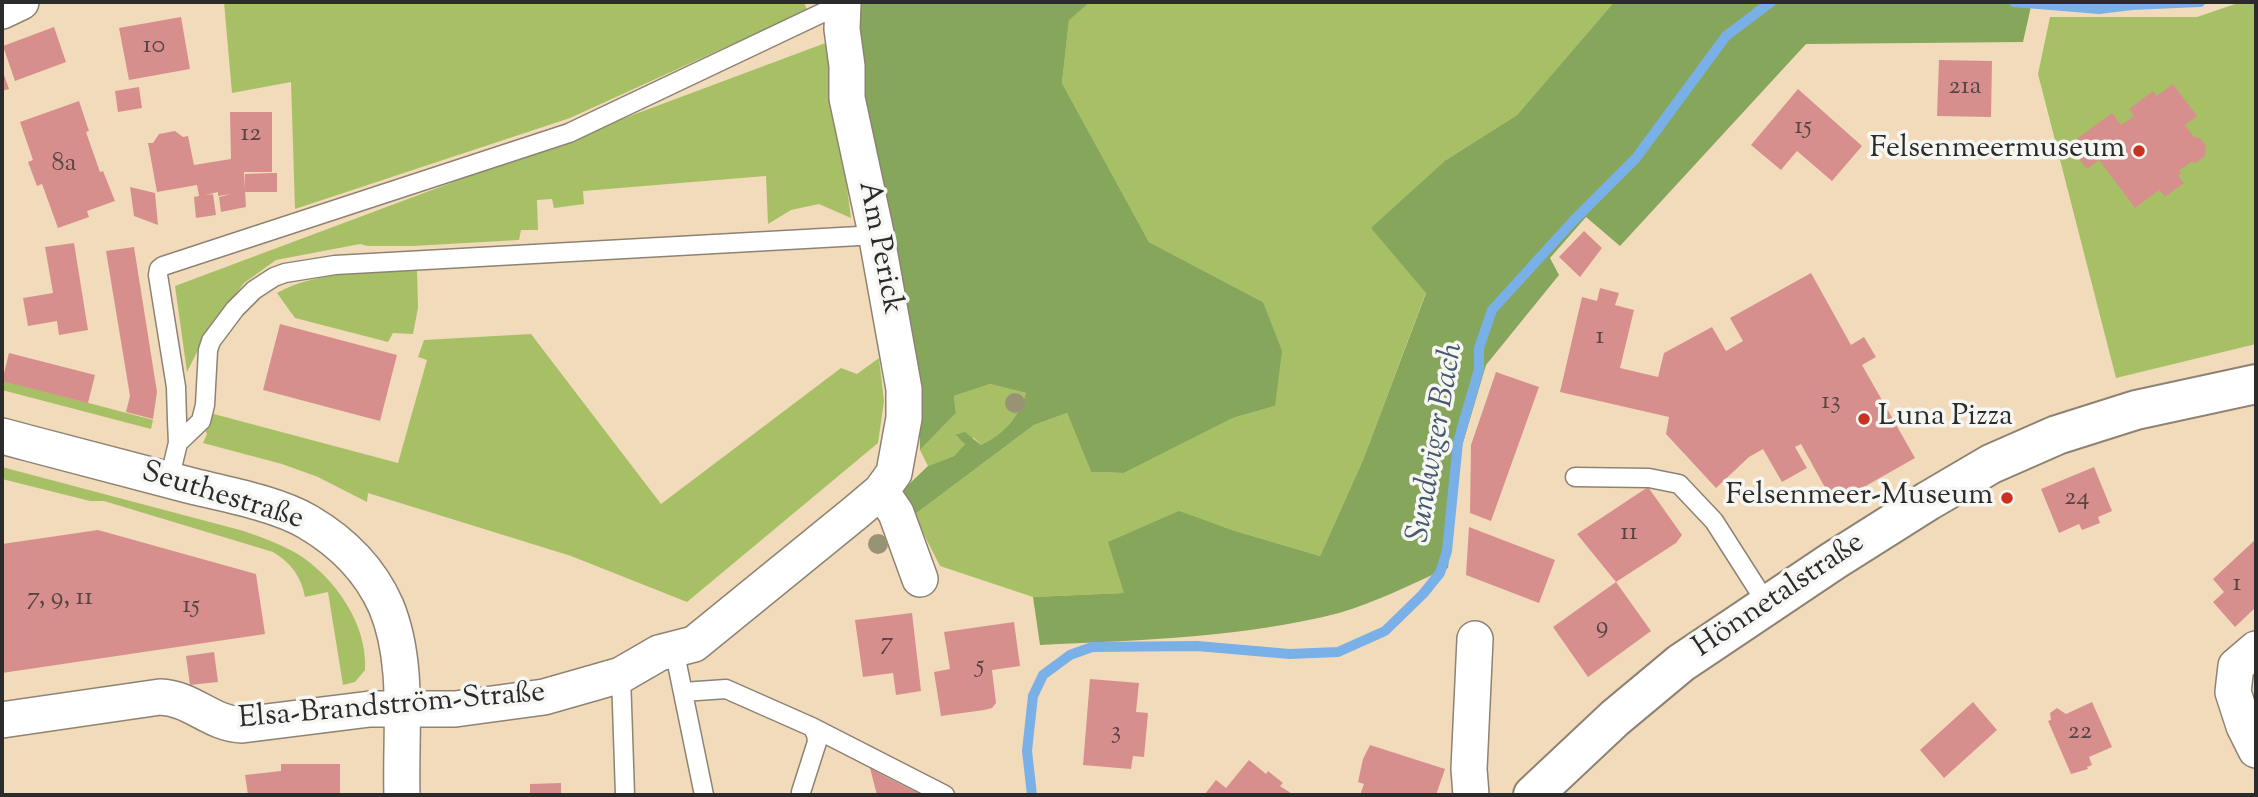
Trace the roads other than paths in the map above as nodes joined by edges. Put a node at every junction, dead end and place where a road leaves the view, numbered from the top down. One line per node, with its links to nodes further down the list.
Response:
1 (21, 2): 3 (street)
2 (843, 2): 4 (street, Am Perick); 7 (lane)
3 (2, 11)
4 (876, 233): 7 (lane); 10 (street, Am Perick)
5 (2256, 384): 12 (main road, Hönnetalstraße)
6 (2, 436): 9 (street, Seuthestraße)
7 (178, 443): 9 (lane)
8 (1575, 477): 12 (lane)
9 (169, 480): 18 (street, Seuthestraße)
10 (881, 491): 11 (street); 14 (street, Elsa-Brandström-Straße)
11 (920, 579)
12 (1767, 604): 28 (main road, Hönnetalstraße)
13 (1475, 639): 27 (street)
14 (674, 649): 16 (street, Elsa-Brandström-Straße); 17 (lane)
15 (2256, 649): 21 (street)
16 (621, 675): 18 (street, Elsa-Brandström-Straße); 24 (lane)
17 (683, 692): 20 (lane); 25 (lane)
18 (401, 710): 19 (street, Elsa-Brandström-Straße); 23 (street, Seuthestraße)
19 (2, 720)
20 (812, 727): 22 (lane); 26 (lane)
21 (2256, 750)
22 (800, 792)
23 (402, 795)
24 (625, 795)
25 (704, 795)
26 (944, 795)
27 (1471, 795)
28 (1533, 795)

